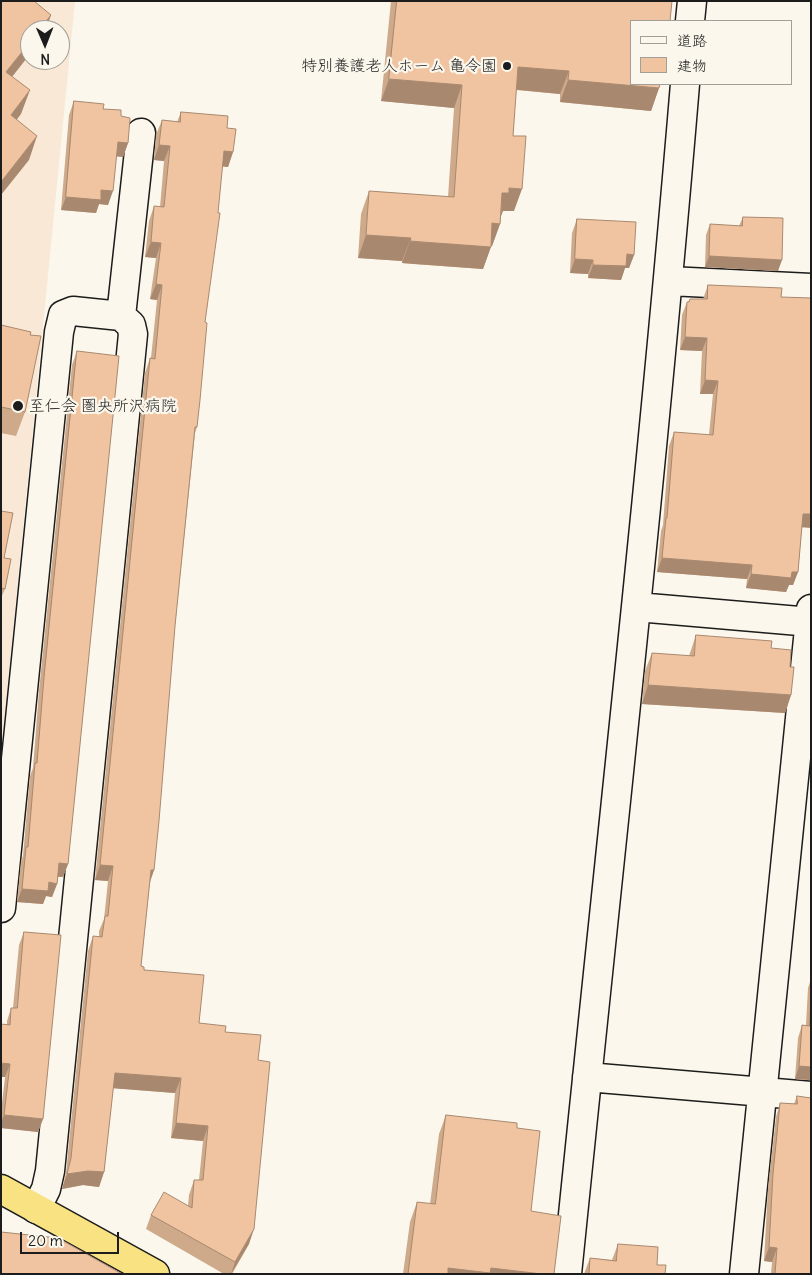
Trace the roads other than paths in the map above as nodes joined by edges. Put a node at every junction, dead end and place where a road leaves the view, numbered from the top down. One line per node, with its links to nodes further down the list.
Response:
1 (692, 1): 2 (street)
2 (690, 20)
3 (685, 85): 5 (street)
4 (141, 133): 7 (street)
5 (669, 281): 6 (street); 8 (street)
6 (811, 288)
7 (121, 316): 10 (street); 15 (street)
8 (637, 607): 9 (street); 11 (street)
9 (810, 618): 12 (street)
10 (1, 908)
11 (587, 1077): 12 (street); 17 (street)
12 (762, 1092): 13 (street); 18 (street)
13 (811, 1096)
14 (1, 1189): 15 (highway)
15 (36, 1209): 16 (highway)
16 (155, 1274)
17 (567, 1274)
18 (744, 1274)

